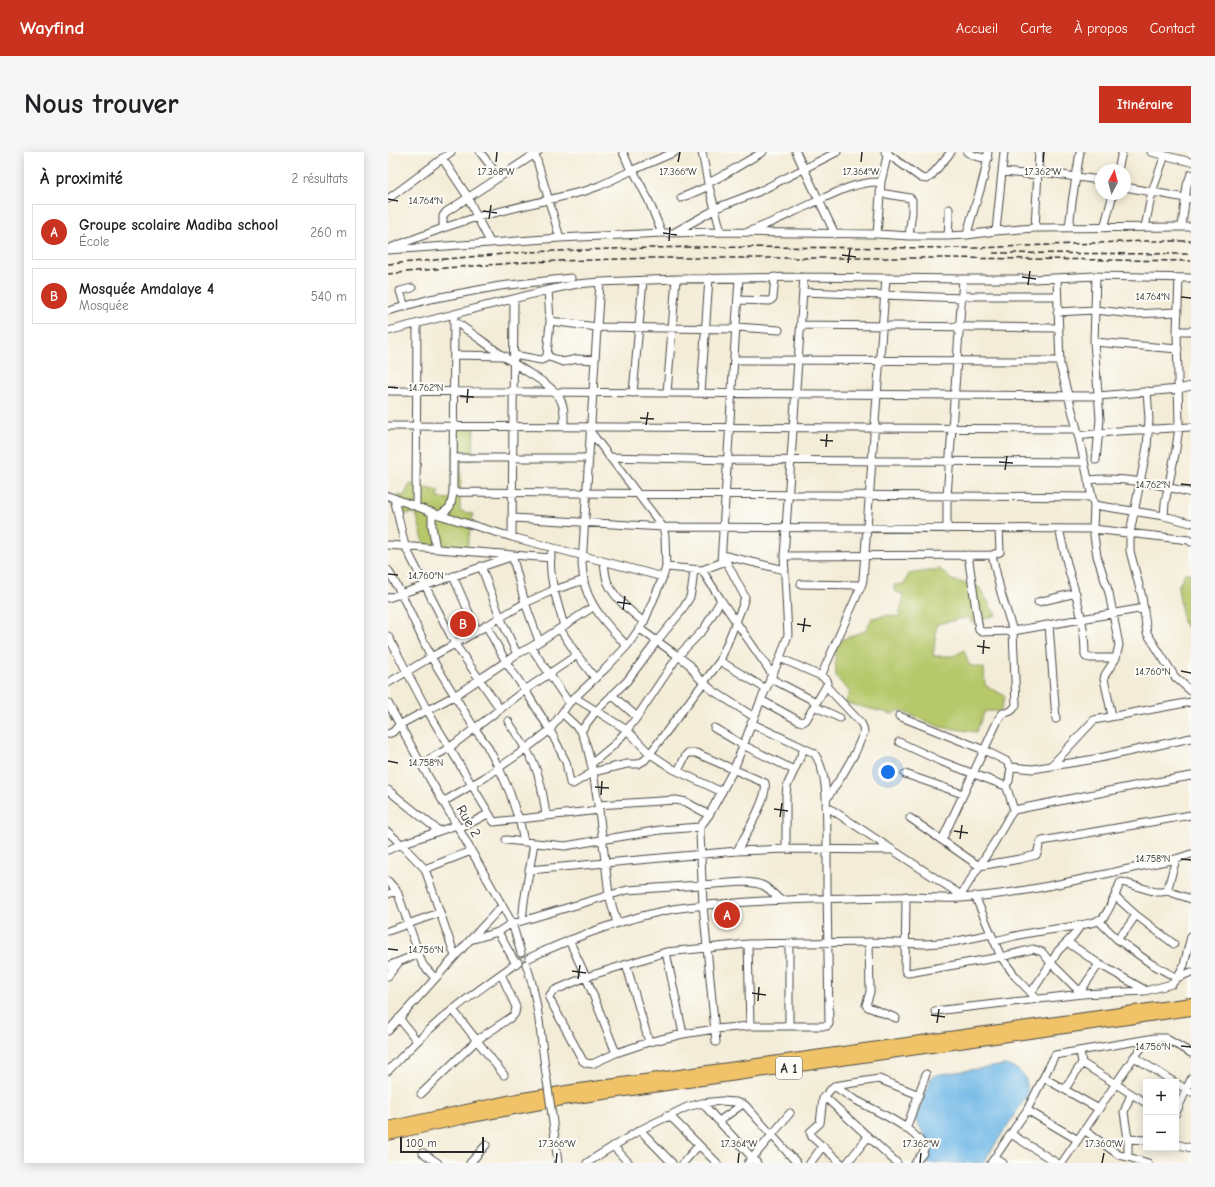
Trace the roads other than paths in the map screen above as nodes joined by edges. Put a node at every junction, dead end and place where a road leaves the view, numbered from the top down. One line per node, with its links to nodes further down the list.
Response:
1 (451, 152): 21 (street)
2 (480, 152): 29 (street)
3 (623, 152): 25 (street)
4 (675, 152): 25 (street)
5 (702, 152): 33 (street)
6 (763, 152): 33 (street)
7 (796, 152): 24 (street)
8 (837, 152): 24 (street)
9 (887, 152): 10 (street); 32 (street)
10 (951, 152)
11 (967, 152): 18 (street)
12 (1004, 152): 26 (street)
13 (1039, 152): 27 (street)
14 (1080, 152): 30 (street)
15 (1122, 152): 23 (street)
16 (1151, 152): 19 (street)
17 (536, 153): 29 (street); 41 (street)
18 (988, 155): 61 (street)
19 (1165, 155): 20 (street); 35 (street)
20 (1177, 155): 22 (street)
21 (442, 158): 37 (street); 40 (street)
22 (1191, 162)
23 (1119, 164)
24 (805, 169): 42 (street); 44 (street)
25 (632, 170): 41 (street); 56 (street)
26 (1002, 172): 27 (street); 54 (street)
27 (1037, 173): 30 (street); 51 (street)
28 (1191, 174): 39 (street)
29 (499, 177): 37 (street)
30 (1076, 177): 31 (street); 52 (street)
31 (1095, 179)
32 (881, 182): 36 (street); 42 (street)
33 (709, 184): 38 (street); 44 (street)
34 (1131, 188): 35 (street)
35 (1152, 192): 39 (street); 49 (street)
36 (880, 193): 60 (street); 62 (street)
37 (468, 197): 46 (street); 50 (street)
38 (681, 198)
39 (1188, 198): 47 (street)
40 (388, 199)
41 (548, 200): 46 (street); 64 (street)
42 (820, 200): 58 (street); 59 (street)
43 (1111, 200): 53 (street)
44 (716, 209): 55 (street); 57 (street)
45 (949, 209): 63 (street)
46 (477, 217): 50 (street); 65 (street)
47 (1182, 226): 48 (street); 49 (street)
48 (1191, 226)
49 (1145, 227): 53 (street)
50 (443, 228): 66 (street)
51 (1035, 228): 52 (street); 54 (street)
52 (1070, 228): 53 (street)
53 (1104, 228)
54 (996, 231): 61 (street)
55 (721, 232): 57 (street); 58 (street)
56 (662, 233): 57 (street); 64 (street)
57 (673, 233)
58 (744, 233): 59 (street)
59 (835, 234): 60 (street)
60 (877, 234): 62 (street)
61 (967, 235): 63 (street)
62 (909, 236): 63 (street)
63 (948, 236)
64 (560, 238): 65 (street)
65 (490, 242): 66 (street)
66 (388, 250)
67 (1096, 276): 74 (street); 75 (street); 90 (street)
68 (775, 277): 69 (street); 72 (street); 88 (street)
69 (804, 277): 73 (street); 83 (street)
70 (571, 278): 89 (street)
71 (709, 278): 72 (street); 77 (street); 105 (street)
72 (739, 278): 88 (street)
73 (886, 278): 78 (street); 84 (street)
74 (1057, 278): 78 (street); 85 (street)
75 (1180, 278): 76 (street); 93 (street)
76 (1191, 278)
77 (676, 279): 79 (street); 102 (street)
78 (963, 279): 86 (street)
79 (643, 280): 80 (street); 101 (street)
80 (600, 282): 82 (street); 99 (street)
81 (412, 288): 89 (street)
82 (548, 290): 87 (street); 95 (street)
83 (803, 292): 84 (street); 97 (street)
84 (884, 296): 86 (street); 98 (street)
85 (1057, 296): 86 (street); 92 (street)
86 (962, 297): 100 (street)
87 (514, 299): 94 (street); 113 (street)
88 (738, 300): 103 (street)
89 (405, 307): 91 (street)
90 (1095, 310): 92 (street); 93 (street); 110 (street)
91 (388, 312)
92 (1057, 312): 104 (street)
93 (1178, 312): 108 (street)
94 (454, 317): 96 (street); 112 (street); 114 (street)
95 (550, 321): 99 (street); 115 (street)
96 (417, 324): 107 (street); 127 (street)
97 (801, 325): 98 (street); 118 (street)
98 (882, 326): 100 (street); 119 (street)
99 (597, 327): 101 (street); 116 (street)
100 (959, 327): 104 (street); 121 (street)
101 (638, 328): 102 (street); 132 (street)
102 (672, 328): 105 (street); 133 (street)
103 (736, 328): 105 (street); 106 (street); 117 (street)
104 (1058, 328): 120 (street)
105 (705, 329): 134 (street)
106 (779, 330)
107 (388, 331)
108 (1177, 331): 109 (street); 111 (street)
109 (1191, 331)
110 (1094, 342): 111 (street); 140 (street)
111 (1178, 348): 124 (street)
112 (454, 355): 114 (street); 128 (street)
113 (514, 355): 115 (street); 122 (street)
114 (505, 356): 122 (street)
115 (547, 356): 116 (street)
116 (595, 360): 131 (street)
117 (734, 360): 118 (street); 135 (street)
118 (798, 360): 119 (street); 136 (street)
119 (880, 361): 121 (street); 137 (street)
120 (1059, 361): 121 (street); 139 (street)
121 (957, 362): 138 (street)
122 (514, 363): 129 (street); 130 (street)
123 (1191, 386): 124 (street)
124 (1179, 389): 126 (street); 147 (street)
125 (388, 391): 127 (street)
126 (1147, 391): 140 (street); 153 (street)
127 (417, 392): 128 (street); 142 (street)
128 (454, 392): 129 (street); 143 (street)
129 (514, 392): 130 (street); 144 (street)
130 (554, 392): 131 (street); 145 (street)
131 (593, 393): 132 (street); 152 (street)
132 (633, 393): 133 (street)
133 (667, 393): 134 (street)
134 (700, 393): 135 (street)
135 (732, 394): 136 (street); 146 (street)
136 (796, 394): 137 (street); 149 (street)
137 (877, 395): 138 (street); 150 (street)
138 (954, 395): 139 (street); 151 (street)
139 (1068, 396): 140 (street); 154 (street)
140 (1098, 396): 155 (street)
141 (388, 426): 142 (street)
142 (416, 426): 143 (street); 180 (street)
143 (454, 426): 144 (street); 157 (street)
144 (513, 426): 145 (street); 158 (street)
145 (564, 427): 152 (street)
146 (730, 427): 149 (street); 152 (street); 160 (street)
147 (1179, 427): 148 (street); 153 (street); 168 (street)
148 (1191, 427)
149 (793, 428): 150 (street); 161 (street)
150 (875, 428): 151 (street); 163 (street)
151 (952, 428): 154 (street); 164 (street)
152 (590, 429): 156 (street); 159 (street)
153 (1148, 429): 155 (street); 167 (street)
154 (1078, 432): 155 (street); 165 (street)
155 (1098, 432): 162 (street)
156 (610, 457): 160 (street); 172 (street)
157 (453, 458): 158 (street); 169 (street)
158 (513, 458): 159 (street); 170 (street)
159 (588, 458): 171 (street)
160 (728, 460): 161 (street); 174 (street)
161 (791, 460): 163 (street); 175 (street)
162 (1096, 460)
163 (872, 461): 164 (street); 176 (street)
164 (949, 462): 165 (street); 177 (street)
165 (1084, 462): 166 (street)
166 (1088, 480): 167 (street); 179 (street)
167 (1140, 482): 168 (street); 181 (street)
168 (1168, 487): 173 (street); 183 (street)
169 (453, 492): 170 (street); 182 (street)
170 (513, 492): 171 (street); 184 (street)
171 (586, 493): 172 (street); 185 (street)
172 (637, 493): 174 (street); 187 (street)
173 (1191, 493)
174 (726, 494): 175 (street); 188 (street)
175 (789, 494): 176 (street); 189 (street)
176 (870, 495): 177 (street); 190 (street)
177 (947, 496): 179 (street); 191 (street)
178 (391, 497): 180 (street); 199 (street)
179 (1093, 501): 181 (street); 194 (street)
180 (416, 506): 182 (street)
181 (1134, 510): 183 (street); 195 (street)
182 (436, 514): 196 (street); 201 (street)
183 (1164, 516): 186 (street)
184 (513, 518): 185 (street); 196 (street)
185 (584, 522): 187 (street); 207 (street)
186 (1191, 523)
187 (663, 527): 188 (street); 213 (street)
188 (723, 527): 189 (street); 202 (street)
189 (786, 528): 190 (street); 208 (street)
190 (867, 528): 191 (street); 203 (street)
191 (947, 528): 192 (street)
192 (999, 529): 193 (street); 205 (street)
193 (1060, 529): 194 (street); 226 (street)
194 (1093, 529): 195 (street); 233 (street)
195 (1130, 533): 197 (street); 232 (street)
196 (512, 537): 200 (street)
197 (1190, 538)
198 (388, 545): 199 (street)
199 (406, 546): 201 (street); 223 (street)
200 (552, 548): 207 (street); 209 (street)
201 (436, 549): 206 (street)
202 (722, 555): 211 (street); 217 (street)
203 (865, 555): 204 (street); 208 (street); 222 (street)
204 (968, 555): 205 (street); 242 (street)
205 (992, 555): 242 (street)
206 (512, 556): 209 (street); 212 (street); 229 (street)
207 (582, 556): 210 (street); 220 (street)
208 (784, 556): 217 (street)
209 (551, 558): 224 (street)
210 (604, 562): 219 (street); 239 (street)
211 (721, 563): 216 (street); 236 (street)
212 (481, 566): 218 (street); 234 (street)
213 (666, 567): 215 (street); 219 (street)
214 (388, 570): 225 (street)
215 (694, 570): 216 (street); 245 (street)
216 (702, 570): 228 (street)
217 (785, 570): 253 (street)
218 (453, 576): 223 (street); 241 (street)
219 (664, 577): 239 (street)
220 (584, 580): 224 (street); 231 (street)
221 (801, 584): 222 (street)
222 (862, 584): 260 (street)
223 (425, 585): 225 (street); 246 (street)
224 (554, 590): 229 (street); 240 (street)
225 (401, 593): 227 (street); 251 (street)
226 (1076, 593): 230 (street); 235 (street)
227 (388, 598)
228 (720, 600): 236 (street); 252 (street)
229 (526, 602): 234 (street); 244 (street)
230 (1038, 602)
231 (593, 606): 240 (street); 247 (street)
232 (1144, 608): 233 (street); 268 (street)
233 (1113, 614): 235 (street); 254 (street)
234 (500, 617): 237 (street); 249 (street)
235 (1082, 619): 238 (street); 254 (street)
236 (736, 623): 255 (street); 259 (street)
237 (486, 625): 241 (street); 256 (street)
238 (1049, 625): 242 (street); 284 (street)
239 (642, 626): 245 (street); 247 (street)
240 (562, 627): 244 (street); 250 (street)
241 (477, 631): 246 (street)
242 (1013, 631): 300 (street)
243 (388, 636): 257 (street)
244 (539, 641): 248 (street)
245 (657, 641): 252 (street); 270 (street)
246 (455, 644): 251 (street); 262 (street)
247 (626, 646): 261 (street)
248 (531, 647): 249 (street); 258 (street)
249 (517, 654): 256 (street)
250 (577, 655): 258 (street); 261 (street)
251 (431, 656): 257 (street); 269 (street)
252 (678, 656): 263 (street); 282 (street)
253 (780, 658): 259 (street); 260 (street)
254 (1116, 658): 281 (street)
255 (720, 661): 263 (street); 266 (street)
256 (506, 662): 262 (street); 267 (street)
257 (407, 672): 264 (street); 277 (street)
258 (549, 674): 267 (street); 271 (street)
259 (771, 676): 266 (street); 275 (street)
260 (821, 676): 265 (street)
261 (595, 678): 271 (street)
262 (480, 680): 269 (street); 276 (street)
263 (703, 682): 286 (street); 301 (street)
264 (388, 683)
265 (826, 686): 275 (street); 320 (street)
266 (766, 689): 272 (street)
267 (525, 690): 276 (street); 290 (street)
268 (1191, 691)
269 (456, 695): 277 (street); 289 (street)
270 (612, 695): 278 (street); 282 (street)
271 (571, 700): 278 (street); 279 (street)
272 (761, 700): 275 (street); 286 (street)
273 (1191, 702): 281 (street)
274 (388, 703): 287 (street, Rue 2)
275 (815, 704): 283 (street)
276 (500, 709): 289 (street)
277 (427, 710): 287 (street); 297 (street)
278 (596, 711): 291 (street); 292 (street)
279 (562, 713): 290 (street); 292 (street)
280 (899, 716): 300 (street)
281 (1112, 716): 304 (street)
282 (638, 717): 291 (street)
283 (840, 718)
284 (1056, 719)
285 (508, 720): 298 (street)
286 (753, 720): 296 (street); 299 (street)
287 (399, 725): 293 (street); 302 (street, Rue 2)
288 (714, 728): 296 (street)
289 (475, 729): 297 (street); 306 (street)
290 (550, 730): 298 (street); 310 (street)
291 (627, 730): 301 (street); 303 (street)
292 (581, 731): 303 (street)
293 (388, 734)
294 (1191, 738): 304 (street)
295 (899, 742): 311 (street)
296 (743, 745): 307 (street); 309 (street)
297 (449, 748): 302 (street); 315 (street)
298 (526, 749): 306 (street); 326 (street)
299 (804, 749): 309 (street); 320 (street)
300 (984, 750): 305 (street); 311 (street)
301 (649, 753): 308 (street); 310 (street)
302 (421, 764): 319 (street, Rue 2)
303 (591, 764): 310 (street)
304 (1052, 765): 305 (street)
305 (1011, 767): 314 (street)
306 (499, 768): 315 (street); 327 (street)
307 (734, 769): 308 (street); 317 (street); 344 (street)
308 (678, 770): 317 (street)
309 (794, 770): 339 (street)
310 (593, 772): 321 (street)
311 (973, 773): 314 (street); 318 (street)
312 (905, 774): 318 (street)
313 (1191, 776): 322 (street)
314 (1006, 785): 322 (street)
315 (472, 786): 319 (street); 323 (street)
316 (388, 790): 331 (street)
317 (722, 792): 325 (street)
318 (963, 794): 335 (street)
319 (443, 802): 329 (street, Rue 2)
320 (826, 803): 340 (street); 342 (street)
321 (599, 808): 325 (street); 326 (street); 334 (street)
322 (1014, 810): 349 (street)
323 (488, 814): 327 (street); 329 (street)
324 (1191, 814): 349 (street)
325 (709, 815): 330 (street)
326 (546, 816): 327 (street)
327 (519, 818): 336 (street)
328 (910, 818): 335 (street)
329 (458, 827): 331 (street); 343 (street, Rue 2)
330 (700, 827): 334 (street); 346 (street)
331 (439, 831): 338 (street)
332 (388, 832): 338 (street)
333 (506, 840): 336 (street)
334 (602, 840): 337 (street); 348 (street)
335 (942, 840): 349 (street)
336 (524, 842): 337 (street)
337 (534, 843): 351 (street)
338 (401, 844): 341 (street); 350 (street)
339 (786, 849): 340 (street); 344 (street)
340 (827, 849): 342 (street); 362 (street)
341 (388, 850)
342 (893, 850): 359 (street)
343 (471, 851): 350 (street); 366 (street, Rue 2)
344 (737, 851): 346 (street)
345 (1191, 854): 347 (street)
346 (700, 855): 348 (street); 353 (street)
347 (1176, 859): 355 (street); 360 (street)
348 (605, 864): 351 (street); 357 (street)
349 (979, 866): 359 (street)
350 (425, 870): 367 (street)
351 (529, 870): 370 (street)
352 (388, 881): 354 (street)
353 (702, 886): 357 (street); 363 (street); 365 (street)
354 (397, 891): 356 (street); 373 (street)
355 (1167, 891): 361 (street); 364 (street)
356 (388, 894)
357 (609, 895): 370 (street); 372 (street)
358 (906, 896): 359 (street); 362 (street); 386 (street)
359 (960, 896): 360 (street)
360 (975, 896): 378 (street)
361 (1115, 896): 368 (street); 369 (street)
362 (827, 898): 363 (street); 385 (street)
363 (780, 900): 365 (street)
364 (1191, 900)
365 (703, 905): 372 (street); 389 (street)
366 (502, 906): 371 (street, Rue 2); 380 (street)
367 (439, 913): 373 (street); 392 (street)
368 (1136, 915): 379 (street); 388 (street)
369 (1098, 920): 374 (street); 379 (street)
370 (522, 921): 371 (street)
371 (512, 923): 376 (street); 395 (street, Rue 2)
372 (617, 923): 381 (street)
373 (408, 924): 375 (street); 391 (street)
374 (1081, 925): 378 (street); 383 (street)
375 (388, 931)
376 (498, 932): 380 (street); 395 (street)
377 (1191, 936): 405 (street)
378 (993, 938): 386 (street); 393 (street)
379 (1117, 939): 405 (street)
380 (470, 940): 392 (street)
381 (569, 940): 395 (street); 404 (street)
382 (869, 942): 385 (street); 386 (street); 415 (street)
383 (1067, 942): 397 (street); 398 (street)
384 (789, 943): 385 (street); 387 (street); 416 (street)
385 (828, 943): 416 (street)
386 (905, 943): 393 (street)
387 (748, 944): 389 (street); 417 (street)
388 (1174, 944)
389 (708, 947): 390 (street); 418 (street)
390 (666, 952): 396 (street); 420 (street)
391 (418, 954): 394 (street); 403 (street)
392 (455, 956): 403 (street)
393 (1000, 957): 397 (street); 407 (street)
394 (400, 961): 399 (street); 402 (street)
395 (522, 962): 401 (street); 479 (street, bridge)
396 (626, 964): 404 (street); 424 (street)
397 (1052, 964): 407 (street); 408 (street)
398 (1099, 964): 406 (street); 408 (street)
399 (388, 966)
400 (1191, 972): 405 (street)
401 (501, 974): 411 (street); 422 (street)
402 (388, 976)
403 (435, 978): 414 (street)
404 (586, 978): 427 (street); 427 (street)
405 (1177, 978): 406 (street)
406 (1145, 991): 408 (street)
407 (1031, 993): 409 (street)
408 (1081, 993): 409 (street)
409 (1037, 999): 413 (street)
410 (1191, 1003): 455 (highway, A 1)
411 (453, 1010): 422 (street); 423 (street)
412 (1191, 1010): 460 (highway, A 1)
413 (935, 1011)
414 (399, 1018): 419 (street); 423 (street)
415 (896, 1018)
416 (789, 1025): 417 (street)
417 (750, 1026): 418 (street)
418 (716, 1029): 420 (street); 425 (street)
419 (388, 1031)
420 (683, 1034): 424 (street)
421 (1149, 1039): 426 (street); 428 (street); 429 (street)
422 (477, 1040): 433 (street); 442 (street)
423 (417, 1041): 431 (street)
424 (649, 1042): 427 (street)
425 (716, 1042)
426 (1080, 1051): 430 (street); 434 (street)
427 (616, 1053)
428 (1191, 1053)
429 (1134, 1057): 435 (street); 437 (street)
430 (1082, 1063): 437 (street); 440 (street)
431 (388, 1071)
432 (926, 1074): 443 (street)
433 (504, 1075)
434 (1044, 1078): 440 (street); 451 (street)
435 (1169, 1079)
436 (1191, 1079): 441 (street)
437 (1116, 1084): 444 (street); 450 (street)
438 (1179, 1085): 441 (street)
439 (834, 1086): 443 (street); 445 (street); 456 (street)
440 (1065, 1089): 450 (street)
441 (1189, 1090): 449 (street)
442 (421, 1094)
443 (919, 1094): 456 (street)
444 (1131, 1094): 446 (street); 464 (street)
445 (824, 1096): 462 (street); 470 (street)
446 (1143, 1101)
447 (702, 1103): 448 (street); 453 (street); 454 (street)
448 (743, 1104): 454 (street); 461 (street)
449 (1179, 1108)
450 (1099, 1109): 458 (street)
451 (1027, 1110): 459 (street); 463 (street)
452 (790, 1113): 461 (street)
453 (666, 1116): 457 (street); 467 (street)
454 (719, 1121): 475 (street)
455 (388, 1127)
456 (906, 1129): 489 (street)
457 (640, 1130): 469 (street); 481 (street)
458 (1084, 1130): 463 (street); 473 (street)
459 (1011, 1134): 474 (street); 491 (street)
460 (388, 1135)
461 (772, 1135): 475 (street); 484 (street)
462 (868, 1137): 487 (street); 488 (street)
463 (1078, 1140): 492 (street)
464 (1128, 1140): 465 (street); 473 (street)
465 (1143, 1140)
466 (486, 1145): 478 (street)
467 (699, 1145): 482 (street); 483 (street)
468 (1179, 1145): 471 (street)
469 (613, 1146): 476 (street); 480 (street)
470 (823, 1146): 485 (street); 486 (street)
471 (1191, 1148)
472 (423, 1153): 477 (street)
473 (1128, 1157): 493 (street)
474 (993, 1160): 490 (street)
475 (752, 1161)
476 (589, 1162)
477 (438, 1163)
478 (470, 1163)
479 (558, 1163)
480 (629, 1163)
481 (672, 1163)
482 (683, 1163)
483 (717, 1163)
484 (797, 1163)
485 (810, 1163)
486 (841, 1163)
487 (847, 1163)
488 (896, 1163)
489 (915, 1163)
490 (1003, 1163)
491 (1057, 1163)
492 (1062, 1163)
493 (1148, 1163)

